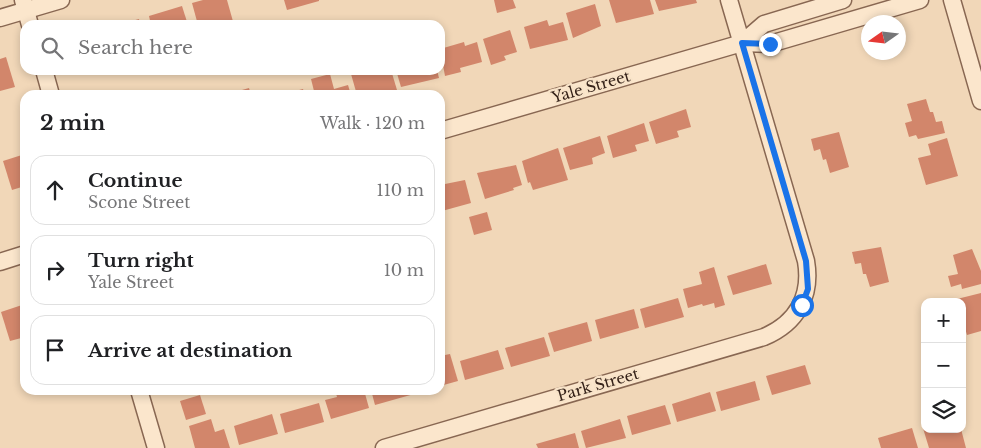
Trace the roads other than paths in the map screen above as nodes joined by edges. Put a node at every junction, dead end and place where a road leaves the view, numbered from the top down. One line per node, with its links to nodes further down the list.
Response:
1 (61, 0): 6 (street)
2 (729, 0): 8 (street)
3 (843, 0): 8 (street, Yale Street)
4 (920, 0): 8 (street, Yale Street)
5 (952, 0): 11 (street)
6 (26, 12): 7 (street)
7 (0, 18)
8 (742, 43): 12 (street, Yale Street); 17 (street, Park Street)
9 (45, 75): 10 (street)
10 (50, 90)
11 (981, 101)
12 (445, 130)
13 (20, 256): 14 (street)
14 (0, 262)
15 (140, 395): 16 (street)
16 (156, 448)
17 (384, 448)

